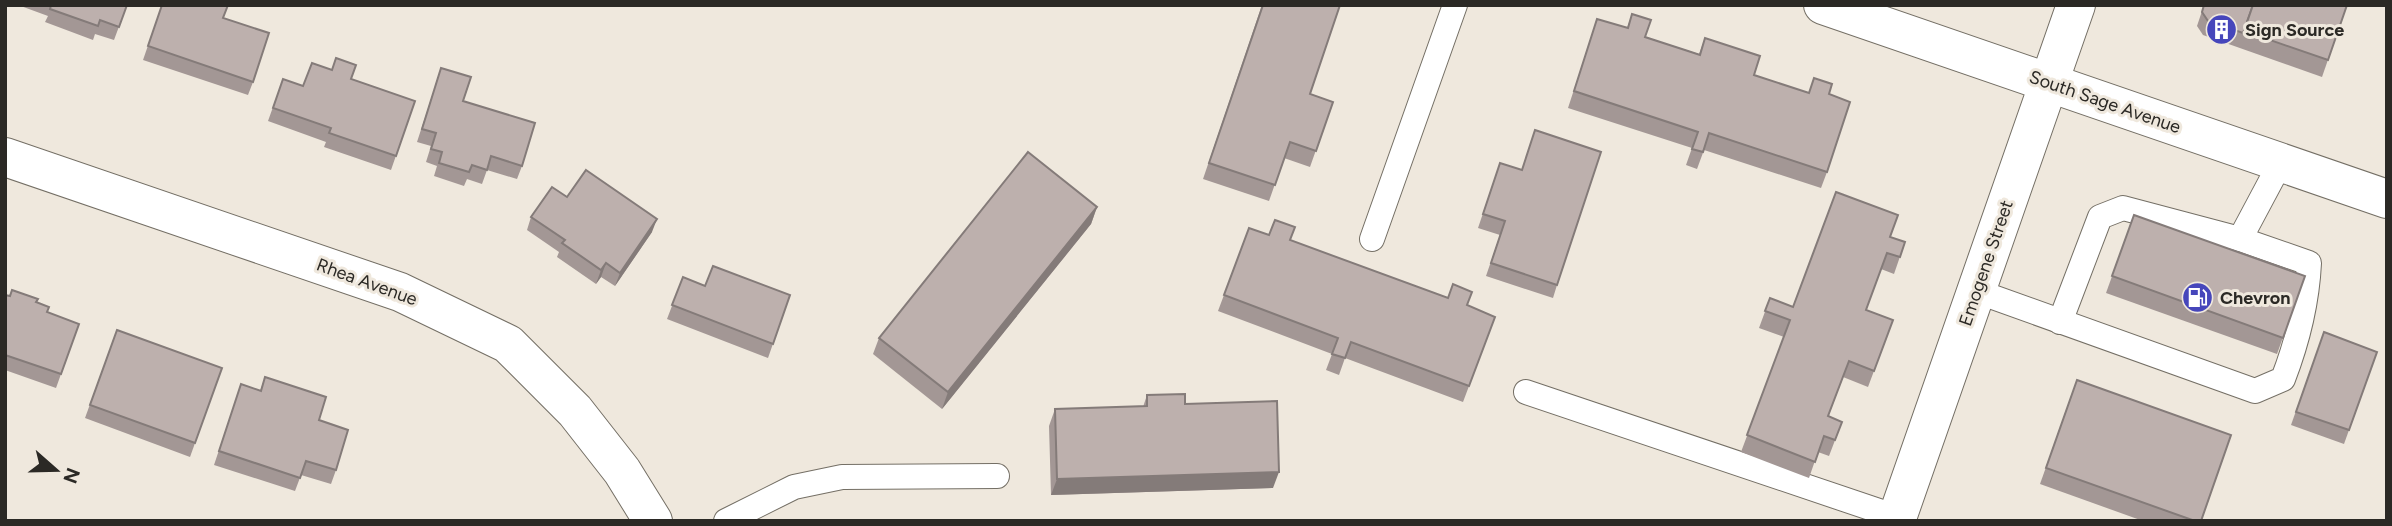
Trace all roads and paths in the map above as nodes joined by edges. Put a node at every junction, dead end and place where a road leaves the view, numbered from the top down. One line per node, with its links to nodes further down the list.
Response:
1 (1455, 5): 8 (lane)
2 (1823, 5): 4 (street, South Sage Avenue)
3 (2076, 5): 4 (street, Emogene Street)
4 (2048, 82): 6 (street, South Sage Avenue); 10 (street, Emogene Street)
5 (5, 157): 15 (street, Rhea Avenue)
6 (2281, 162): 7 (street, South Sage Avenue); 9 (lane)
7 (2387, 199)
8 (1372, 239)
9 (2240, 239): 11 (lane); 11 (lane)
10 (1976, 291): 11 (lane); 14 (street, Emogene Street)
11 (2060, 322)
12 (1526, 392): 14 (lane)
13 (997, 476): 16 (lane)
14 (1897, 519)
15 (653, 521)
16 (726, 521)

